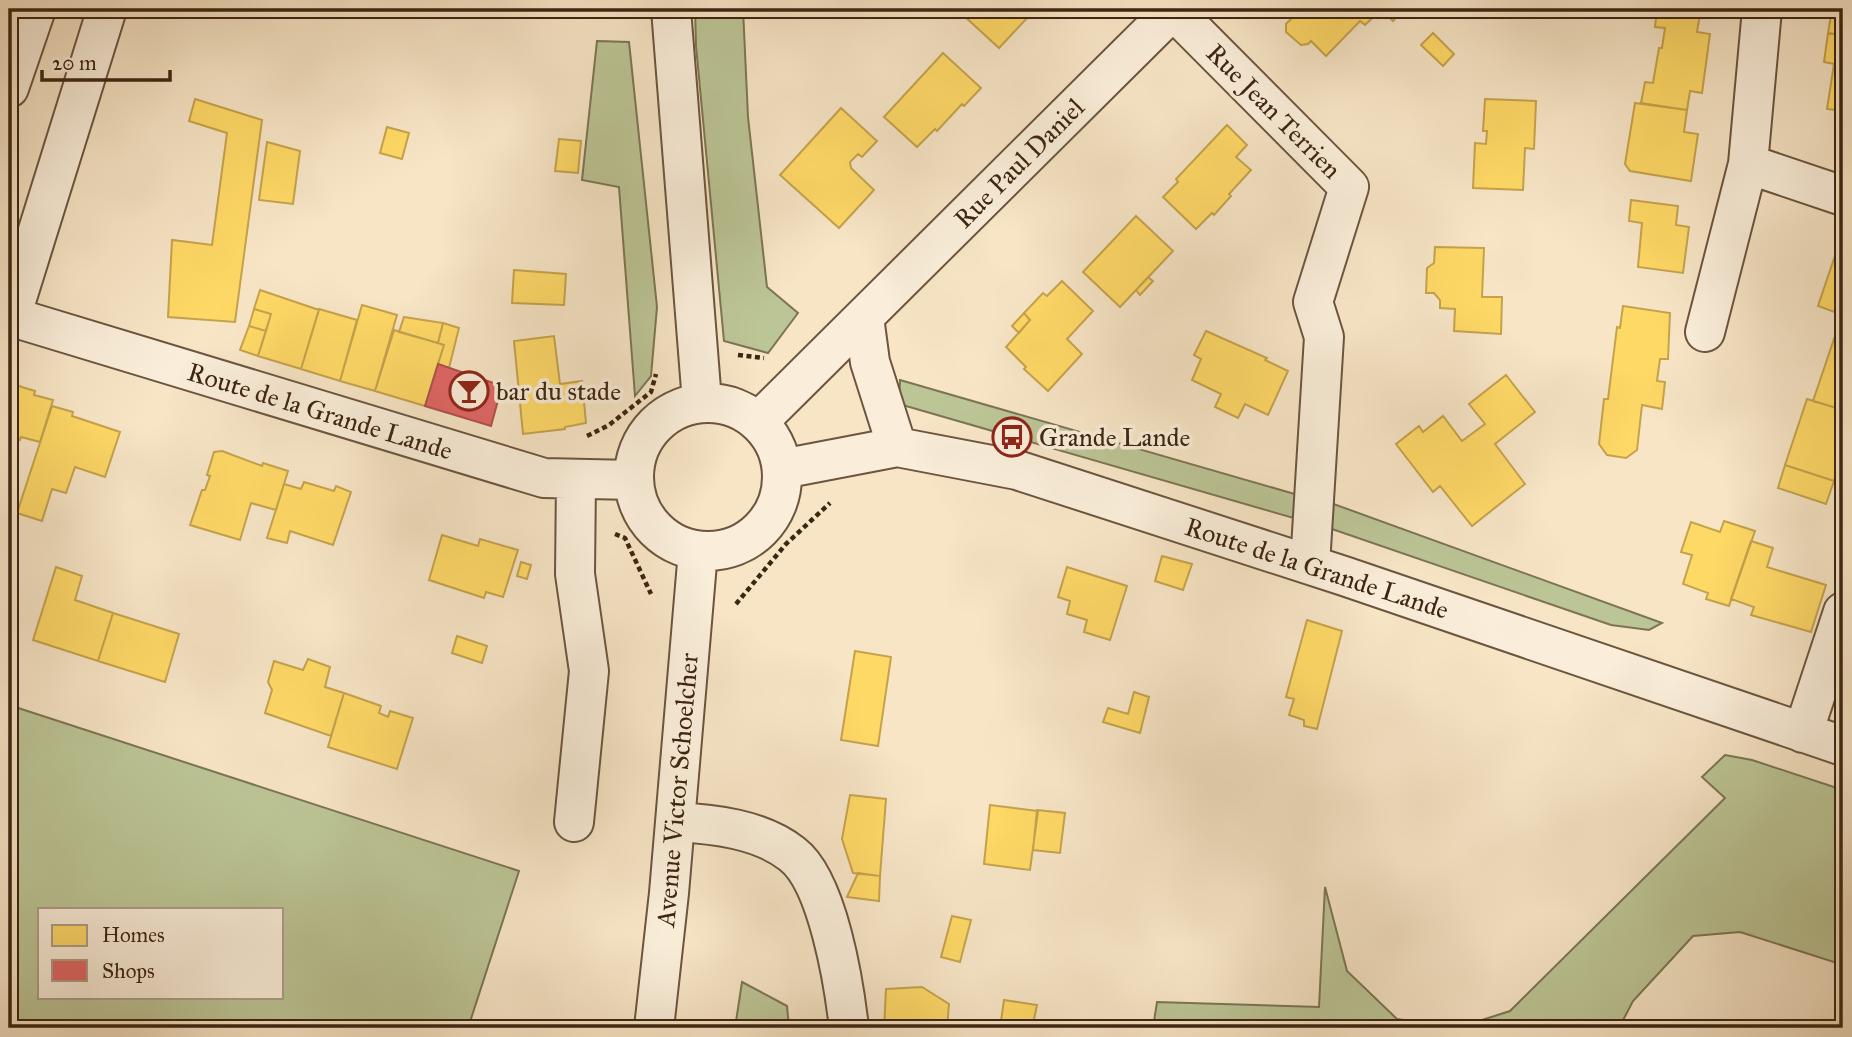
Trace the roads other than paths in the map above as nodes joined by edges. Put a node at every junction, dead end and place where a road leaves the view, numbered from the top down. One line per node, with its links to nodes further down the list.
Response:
1 (36, 9): 6 (street)
2 (107, 9): 9 (street, Route de la Grande Lande)
3 (671, 9): 12 (street)
4 (1173, 9): 10 (street, Rue Paul Daniel); 19 (street, Rue Jean Terrien)
5 (1762, 9): 7 (street)
6 (9, 88)
7 (1748, 164): 8 (street); 11 (street)
8 (1843, 196)
9 (10, 317): 17 (street, Route de la Grande Lande)
10 (864, 317): 13 (street, Rue Paul Daniel); 14 (street)
11 (1706, 332)
12 (702, 402): 13 (street); 16 (street)
13 (758, 422): 15 (street)
14 (897, 447): 15 (street, Route de la Grande Lande); 19 (street, Route de la Grande Lande)
15 (799, 466): 18 (street)
16 (633, 480): 17 (street, Route de la Grande Lande); 18 (street)
17 (579, 492): 23 (street)
18 (698, 551): 24 (street, Avenue Victor Schoelcher)
19 (1310, 565): 21 (street, Route de la Grande Lande)
20 (1843, 612): 21 (street)
21 (1803, 733): 22 (street, Route de la Grande Lande)
22 (1843, 746)
23 (574, 822)
24 (675, 822): 25 (street, Avenue Victor Schoelcher); 26 (street)
25 (654, 1028)
26 (849, 1028)

